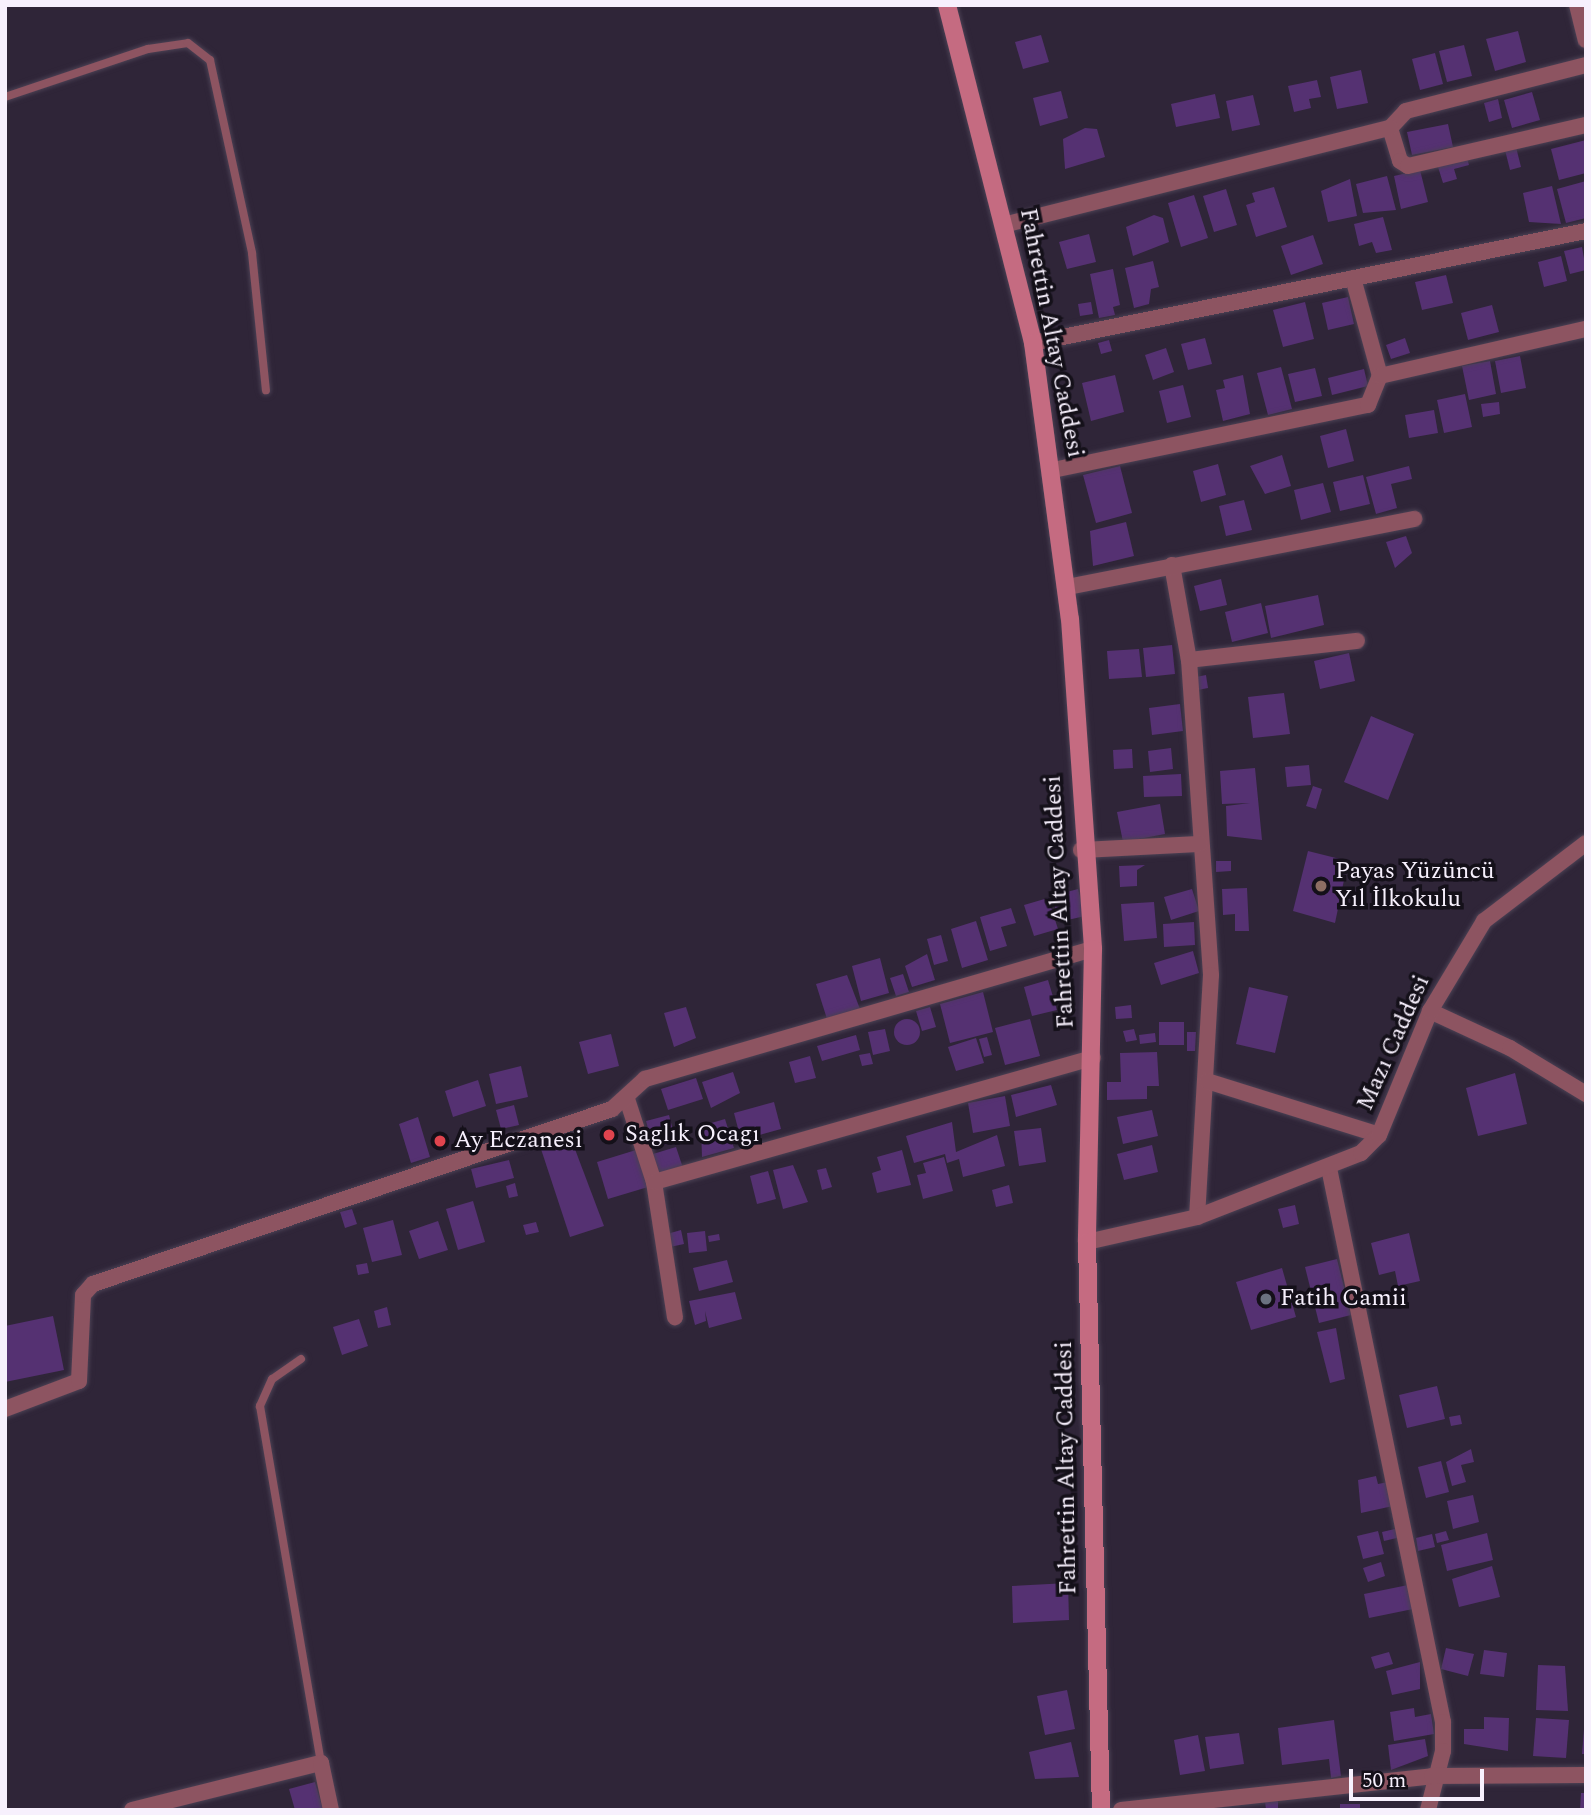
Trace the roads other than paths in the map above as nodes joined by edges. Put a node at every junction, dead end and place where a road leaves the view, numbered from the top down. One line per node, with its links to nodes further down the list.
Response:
1 (947, 5): 8 (street, Fahrettin Altay Caddesi)
2 (1577, 5): 3 (street)
3 (1586, 40)
4 (1586, 65): 7 (street)
5 (5, 97): 14 (lane)
6 (1586, 125): 7 (street)
7 (1390, 128): 8 (street)
8 (1007, 224): 12 (street, Fahrettin Altay Caddesi)
9 (1586, 232): 10 (street)
10 (1353, 278): 12 (street); 13 (street)
11 (1586, 329): 13 (street)
12 (1033, 343): 15 (street, Fahrettin Altay Caddesi)
13 (1380, 376): 15 (street)
14 (266, 390)
15 (1053, 470): 18 (street, Fahrettin Altay Caddesi)
16 (1414, 519): 17 (street)
17 (1172, 565): 18 (street); 20 (street)
18 (1068, 586): 23 (street, Fahrettin Altay Caddesi)
19 (1357, 640): 20 (street)
20 (1189, 660): 22 (street)
21 (1586, 843): 25 (street, Mazı Caddesi)
22 (1200, 844): 23 (street); 27 (street)
23 (1082, 850): 24 (street, Fahrettin Altay Caddesi)
24 (1093, 949): 26 (street, Fahrettin Altay Caddesi); 29 (street)
25 (1430, 1011): 28 (street); 30 (street, Mazı Caddesi)
26 (1093, 1058): 32 (street); 34 (street, Fahrettin Altay Caddesi)
27 (1207, 1081): 30 (street); 33 (street)
28 (1586, 1094)
29 (627, 1098): 32 (street); 37 (street)
30 (1379, 1135): 31 (street, Mazı Caddesi)
31 (1329, 1168): 33 (street, Mazı Caddesi); 40 (street)
32 (654, 1182): 35 (street)
33 (1197, 1217): 34 (street, Mazı Caddesi)
34 (1087, 1242): 43 (street, Fahrettin Altay Caddesi)
35 (675, 1317)
36 (301, 1359): 38 (lane)
37 (5, 1409)
38 (321, 1763): 41 (street); 42 (street)
39 (1586, 1775): 40 (street)
40 (1432, 1776): 44 (street); 45 (street)
41 (132, 1810)
42 (331, 1810)
43 (1101, 1810)
44 (1121, 1810)
45 (1428, 1810)

